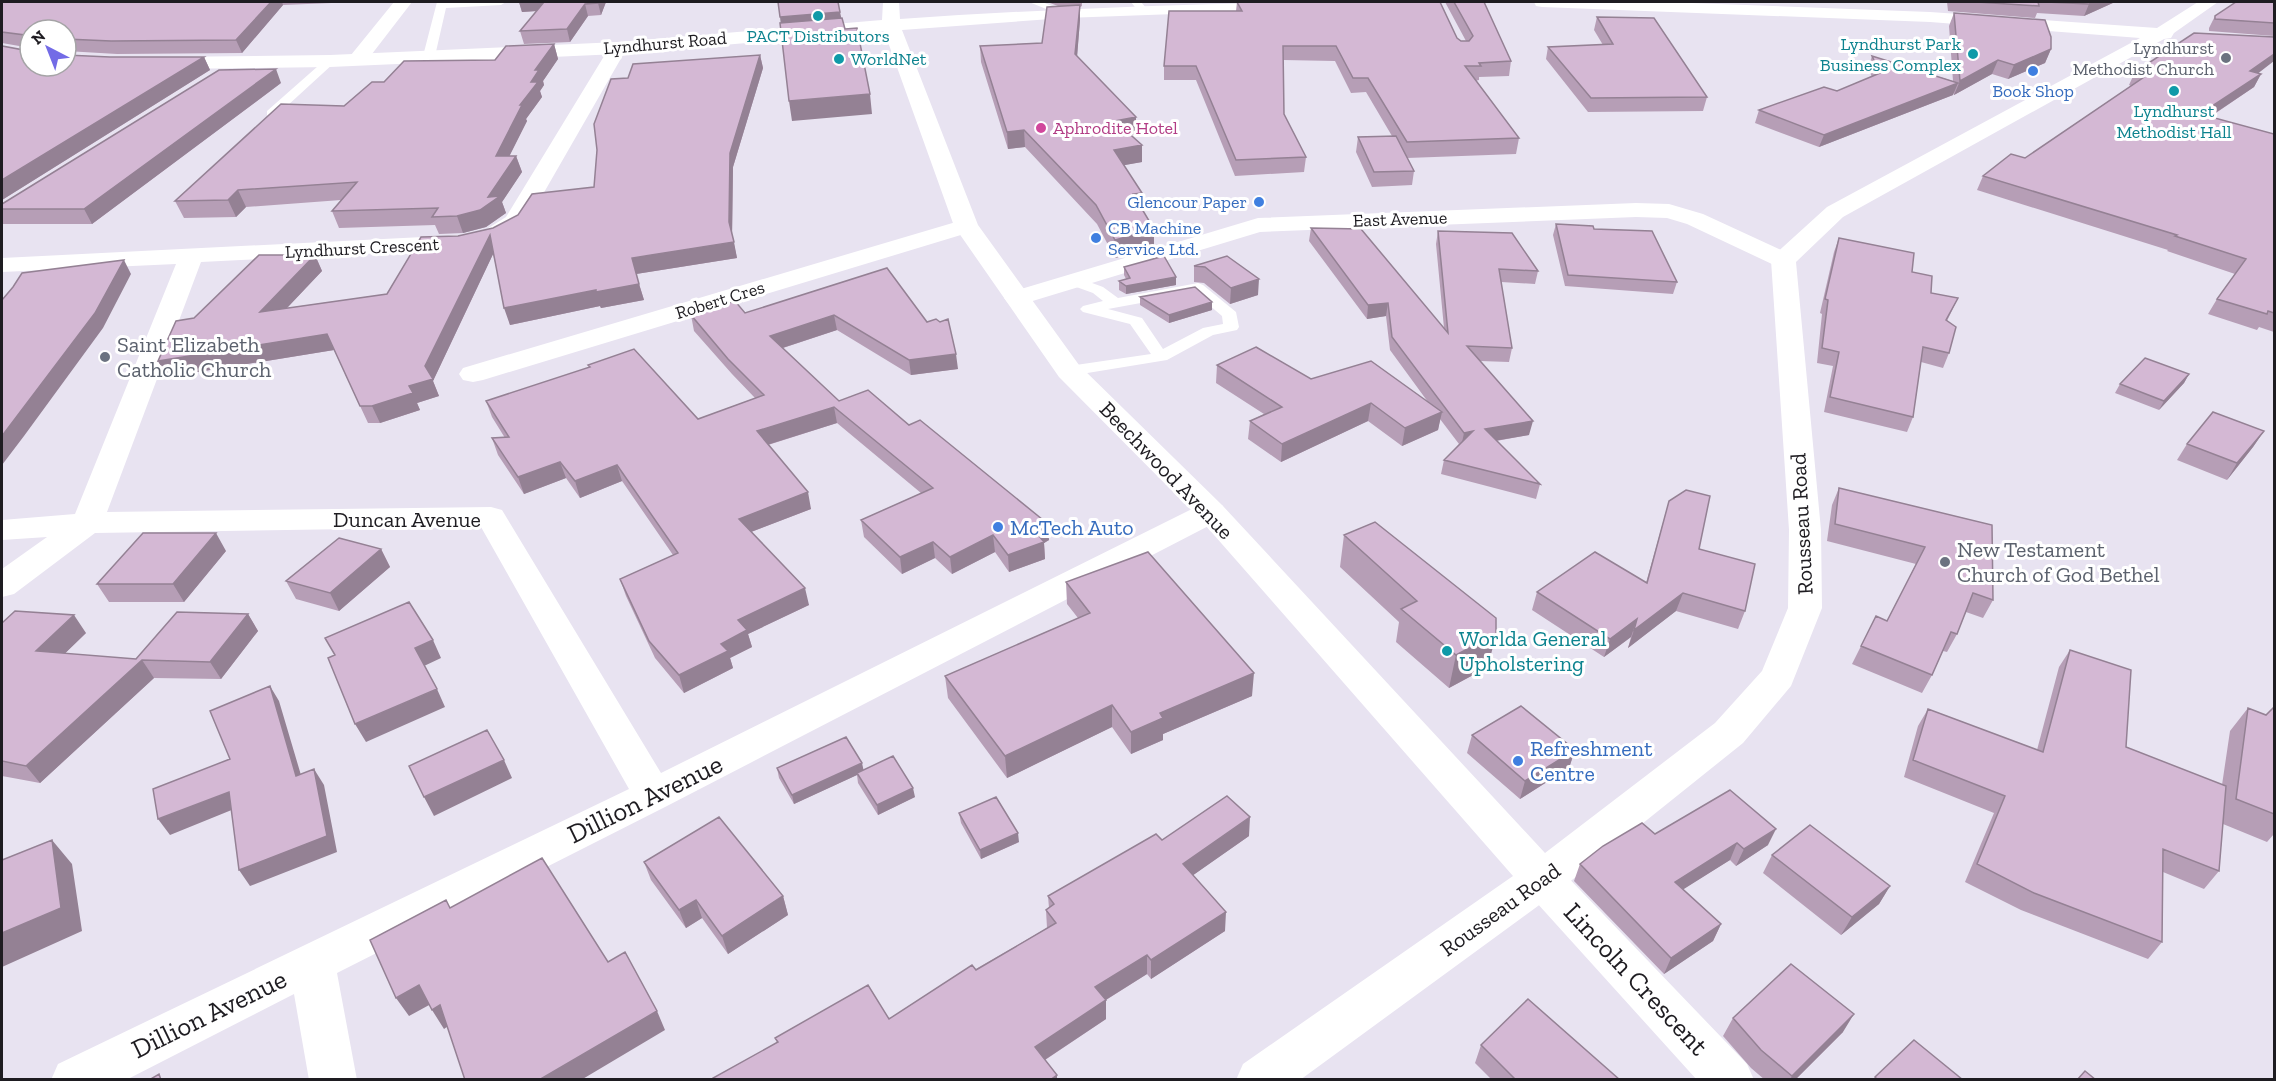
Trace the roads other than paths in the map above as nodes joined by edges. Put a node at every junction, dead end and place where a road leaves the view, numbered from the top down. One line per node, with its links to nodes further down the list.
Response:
1 (403, 2): 15 (street)
2 (501, 2): 8 (lane)
3 (1034, 2): 11 (lane)
4 (1290, 2): 5 (street, Lyndhurst Road); 9 (street, Lyndhurst Road)
5 (1372, 2)
6 (1542, 2): 12 (street)
7 (2209, 2): 12 (street)
8 (441, 3): 14 (lane)
9 (1139, 5): 11 (street, Lyndhurst Road)
10 (891, 13): 11 (street, Lyndhurst Road); 13 (street, Lyndhurst Road); 21 (street, Beechwood Avenue)
11 (1065, 13)
12 (2174, 34): 23 (street)
13 (618, 48): 14 (street, Lyndhurst Road); 22 (street, Lyndhurst Crescent)
14 (429, 56): 15 (street, Lyndhurst Road)
15 (358, 59): 16 (street, Lyndhurst Road)
16 (330, 61): 18 (street, Lyndhurst Road); 20 (lane)
17 (150, 63): 18 (street, Lyndhurst Road)
18 (238, 63): 19 (street)
19 (209, 81)
20 (271, 114)
21 (966, 226): 26 (street, Beechwood Avenue); 30 (street, Robert Cres)
22 (191, 256): 24 (street, Lyndhurst Crescent); 32 (street)
23 (1783, 260): 25 (street, East Avenue); 36 (street, Rousseau Road)
24 (2, 265)
25 (1073, 281): 26 (street, East Avenue); 27 (lane)
26 (1017, 298): 29 (street, Beechwood Avenue)
27 (1114, 303): 28 (lane); 28 (lane)
28 (1161, 357): 29 (lane)
29 (1070, 371): 31 (street, Beechwood Avenue)
30 (473, 375)
31 (1211, 512): 35 (street, Dillion Avenue); 36 (street, Beechwood Avenue)
32 (87, 523): 33 (street, Duncan Avenue); 34 (street); 35 (street, Duncan Avenue)
33 (2, 530)
34 (2, 586)
35 (653, 795): 37 (street, Dillion Avenue)
36 (1542, 879): 40 (street, Rousseau Road); 41 (street, Lincoln Crescent)
37 (312, 963): 38 (street, Dillion Avenue); 39 (street)
38 (75, 1080)
39 (333, 1080)
40 (1260, 1080)
41 (1730, 1080)

